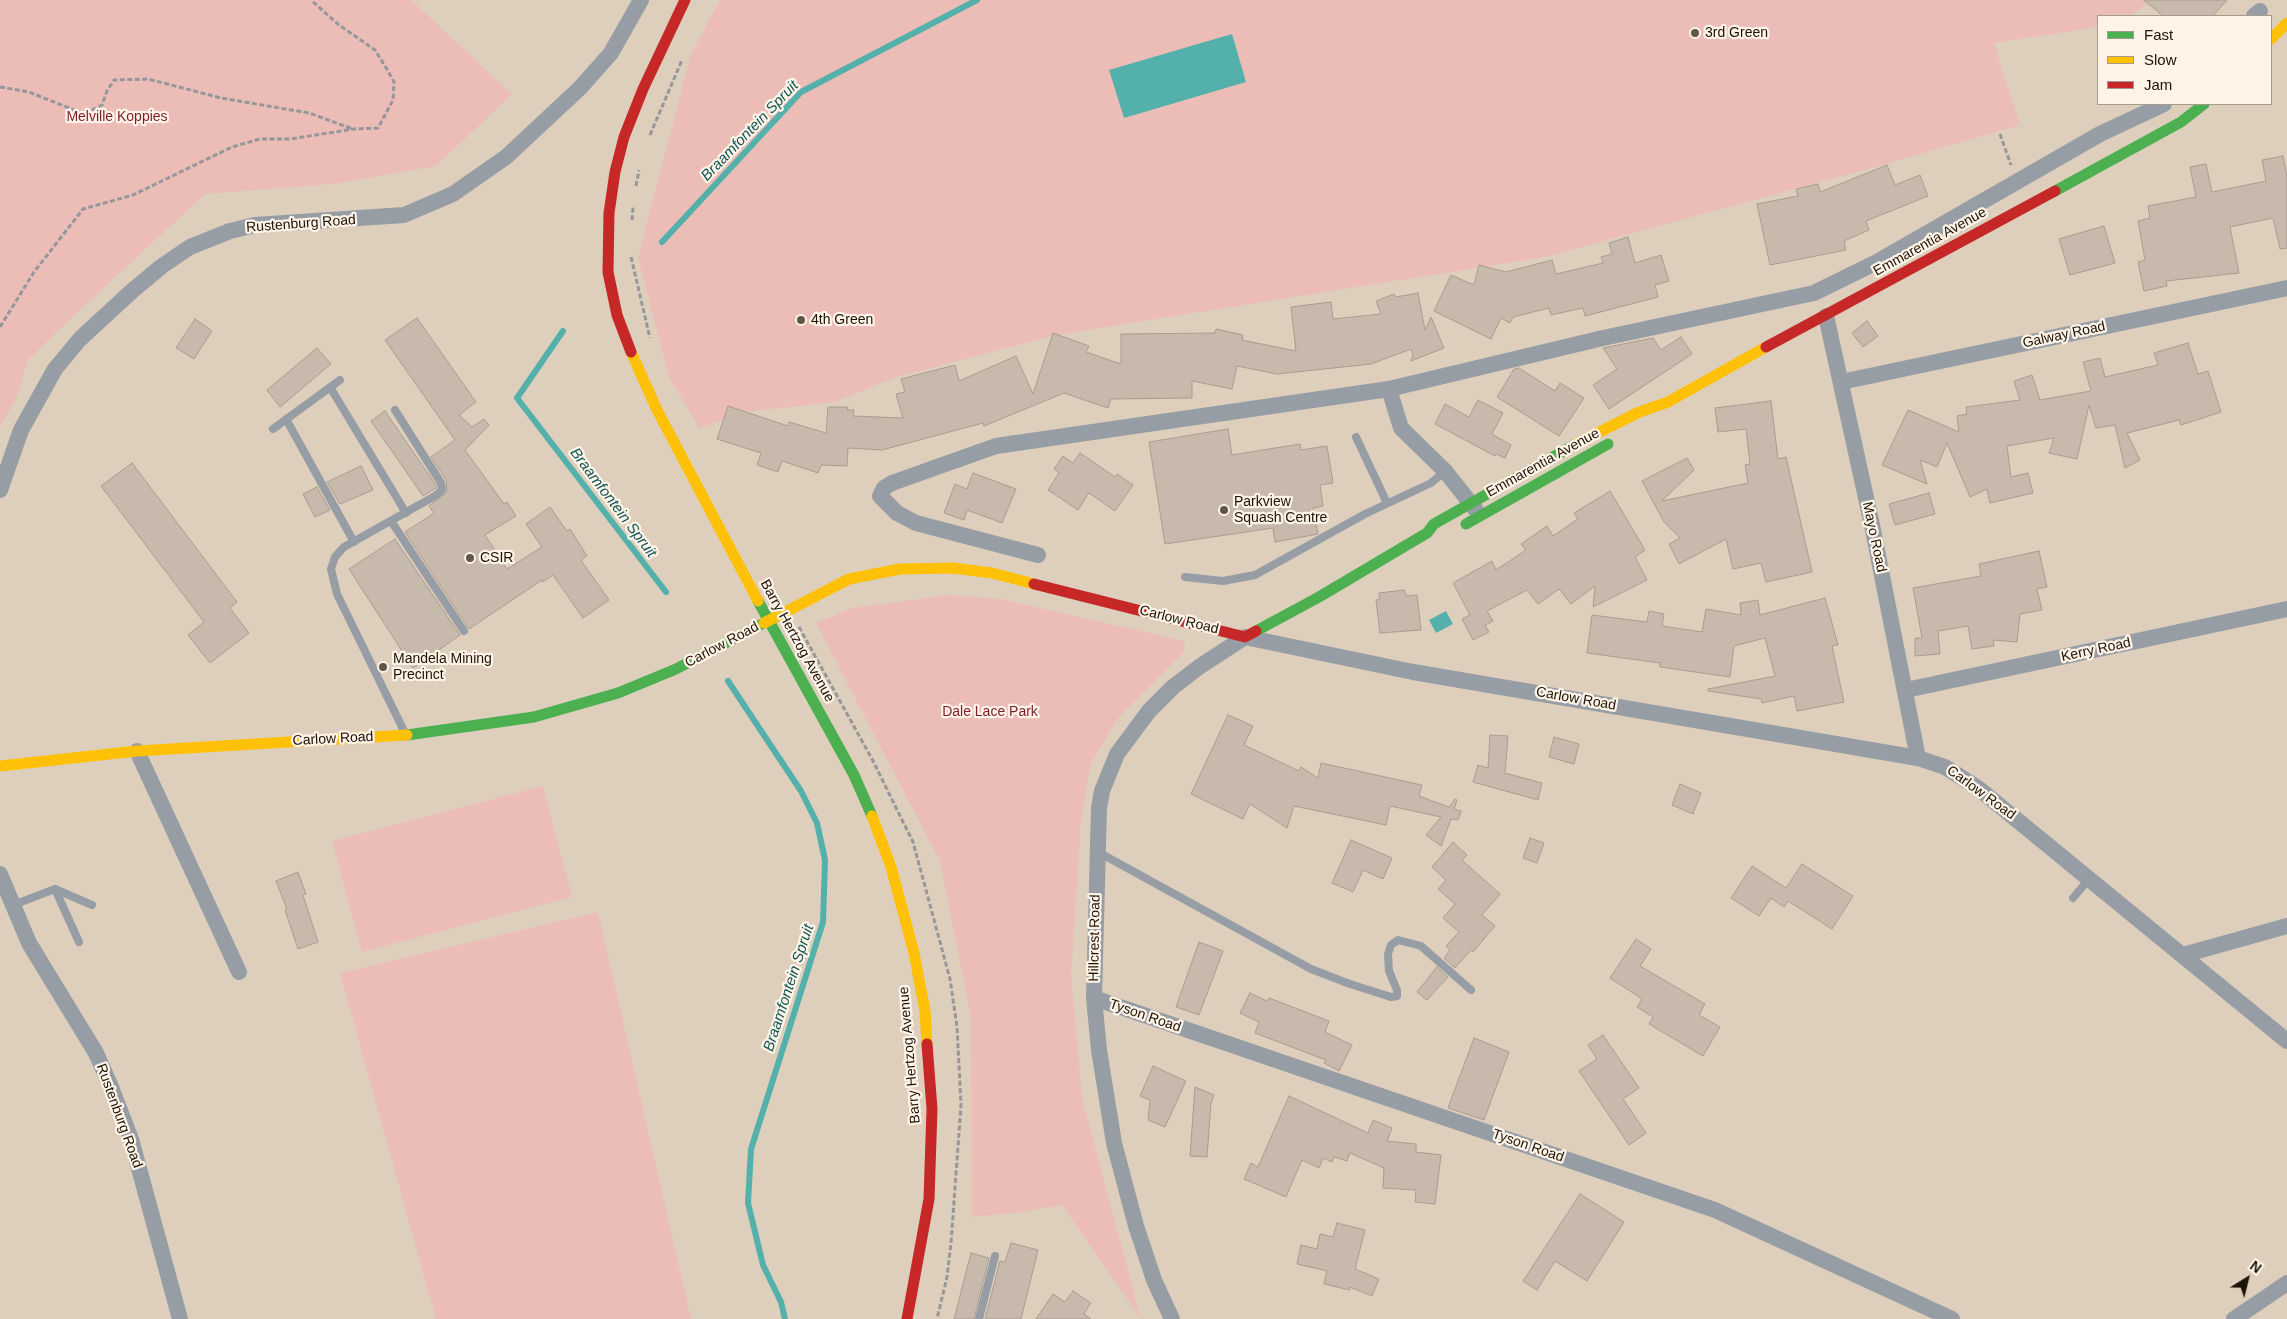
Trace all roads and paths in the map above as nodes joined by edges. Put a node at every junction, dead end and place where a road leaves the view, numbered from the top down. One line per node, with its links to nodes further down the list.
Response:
1 (311, 0): 9 (path)
2 (640, 0): 27 (street, Rustenburg Road)
3 (685, 0): 63 (street, Barry Hertzog Avenue)
4 (2287, 23): 5 (street)
5 (2272, 38)
6 (0, 87): 9 (path)
7 (2162, 105): 11 (street)
8 (2203, 105): 13 (street, Emmarentia Avenue)
9 (354, 129): 14 (path)
10 (2000, 134): 11 (path)
11 (2016, 182): 18 (street)
12 (2287, 288): 16 (street, Galway Road)
13 (1826, 316): 16 (street, Mayo Road); 19 (street, Emmarentia Avenue)
14 (0, 327)
15 (340, 380): 17 (lane)
16 (1841, 382): 41 (street, Mayo Road)
17 (330, 387): 21 (lane); 30 (lane)
18 (1389, 389): 26 (street); 36 (street)
19 (1668, 402): 22 (street, Emmarentia Avenue); 29 (street, Emmarentia Avenue)
20 (394, 410): 30 (lane)
21 (286, 418): 23 (lane); 35 (lane)
22 (1643, 424)
23 (273, 429)
24 (1356, 437): 28 (lane)
25 (1619, 438): 29 (street, Emmarentia Avenue)
26 (1445, 471): 28 (lane); 29 (street)
27 (0, 488)
28 (1388, 503): 37 (lane)
29 (1475, 509): 32 (street, Emmarentia Avenue); 33 (street, Emmarentia Avenue)
30 (406, 513): 31 (lane)
31 (391, 521): 35 (lane); 39 (lane)
32 (1458, 528)
33 (1427, 533): 34 (street); 40 (street, Emmarentia Avenue)
34 (1441, 536)
35 (354, 542): 42 (lane)
36 (1038, 555)
37 (1185, 577)
38 (2287, 609): 41 (street, Kerry Road)
39 (464, 631)
40 (1245, 637): 42 (street, Carlow Road); 44 (street, Carlow Road); 46 (street, Hillcrest Road)
41 (1906, 690): 44 (street, Mayo Road)
42 (406, 735): 43 (street, Carlow Road)
43 (136, 751): 45 (street, Carlow Road); 56 (street)
44 (1918, 758): 48 (street, Carlow Road)
45 (0, 766)
46 (1098, 852): 57 (lane); 58 (street, Hillcrest Road)
47 (0, 874): 51 (street, Rustenburg Road)
48 (2090, 879): 50 (lane); 55 (street, Carlow Road)
49 (55, 889): 51 (lane); 52 (lane); 54 (lane)
50 (2073, 898)
51 (12, 905): 62 (street, Rustenburg Road)
52 (92, 905)
53 (2287, 926): 55 (street)
54 (79, 942)
55 (2183, 955): 59 (street, Carlow Road)
56 (238, 972)
57 (1471, 990)
58 (1094, 998): 65 (street, Hillcrest Road); 66 (street, Tyson Road)
59 (2287, 1040)
60 (995, 1256): 64 (lane)
61 (2287, 1283): 67 (street)
62 (180, 1319)
63 (907, 1319)
64 (980, 1319)
65 (1172, 1319)
66 (1952, 1319)
67 (2234, 1319)

